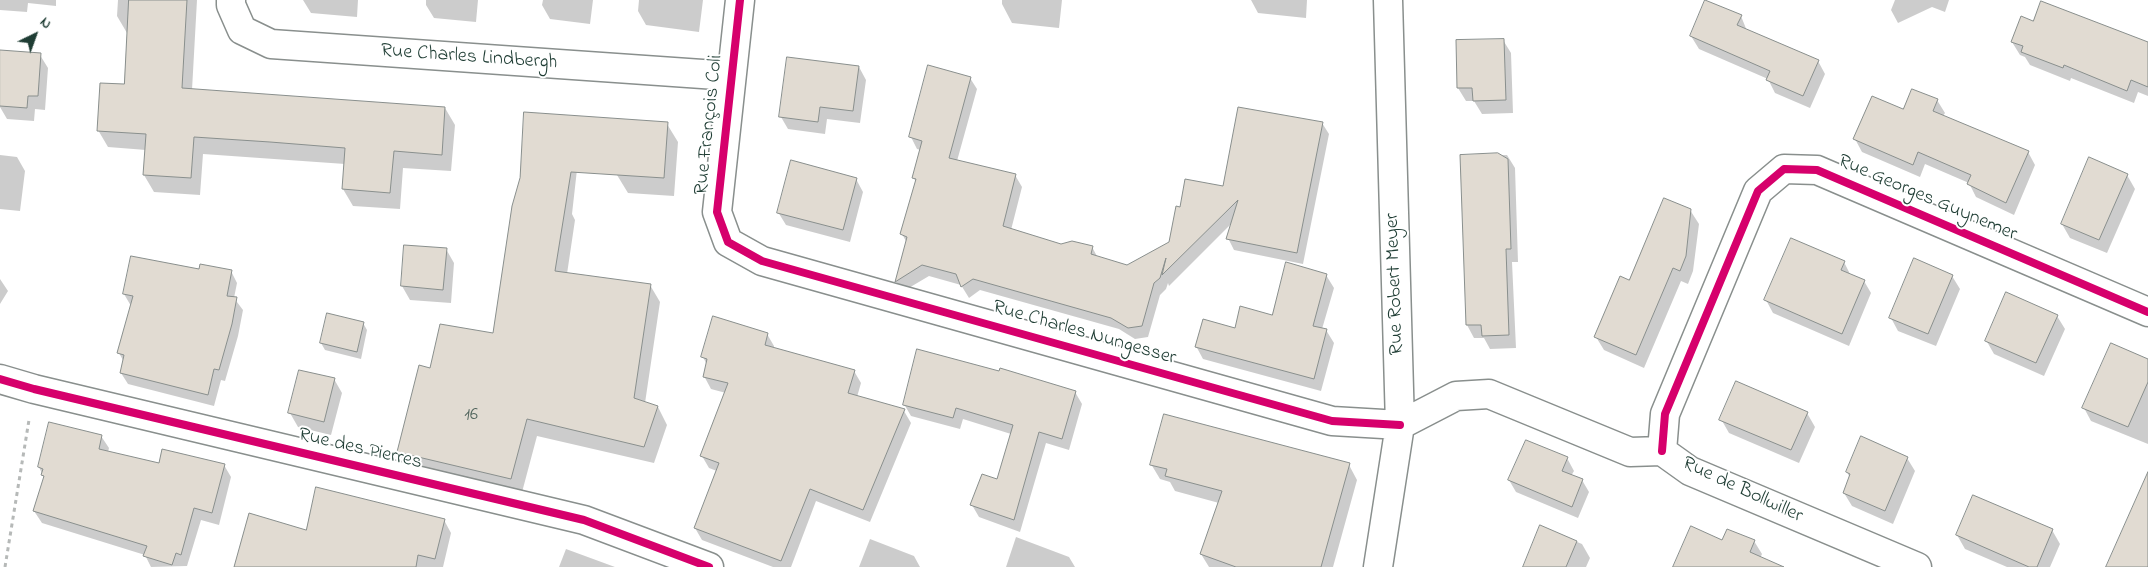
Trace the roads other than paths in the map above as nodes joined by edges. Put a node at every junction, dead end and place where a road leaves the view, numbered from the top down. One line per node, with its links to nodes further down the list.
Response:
1 (231, 0): 4 (street, Rue Charles Lindbergh)
2 (740, 0): 4 (street, Rue François Coli)
3 (1388, 0): 8 (street, Rue Robert Meyer)
4 (731, 76): 5 (street, Rue François Coli)
5 (762, 261): 8 (street, Rue Charles Nungesser)
6 (2148, 312): 9 (street, Rue Georges Guynemer)
7 (0, 379): 10 (street, Rue des Pierres)
8 (1400, 425): 9 (street, Rue de Bollwiller); 11 (street, Rue Robert Meyer)
9 (1662, 451): 12 (street, Rue de Bollwiller)
10 (709, 567)
11 (1378, 567)
12 (1917, 567)

